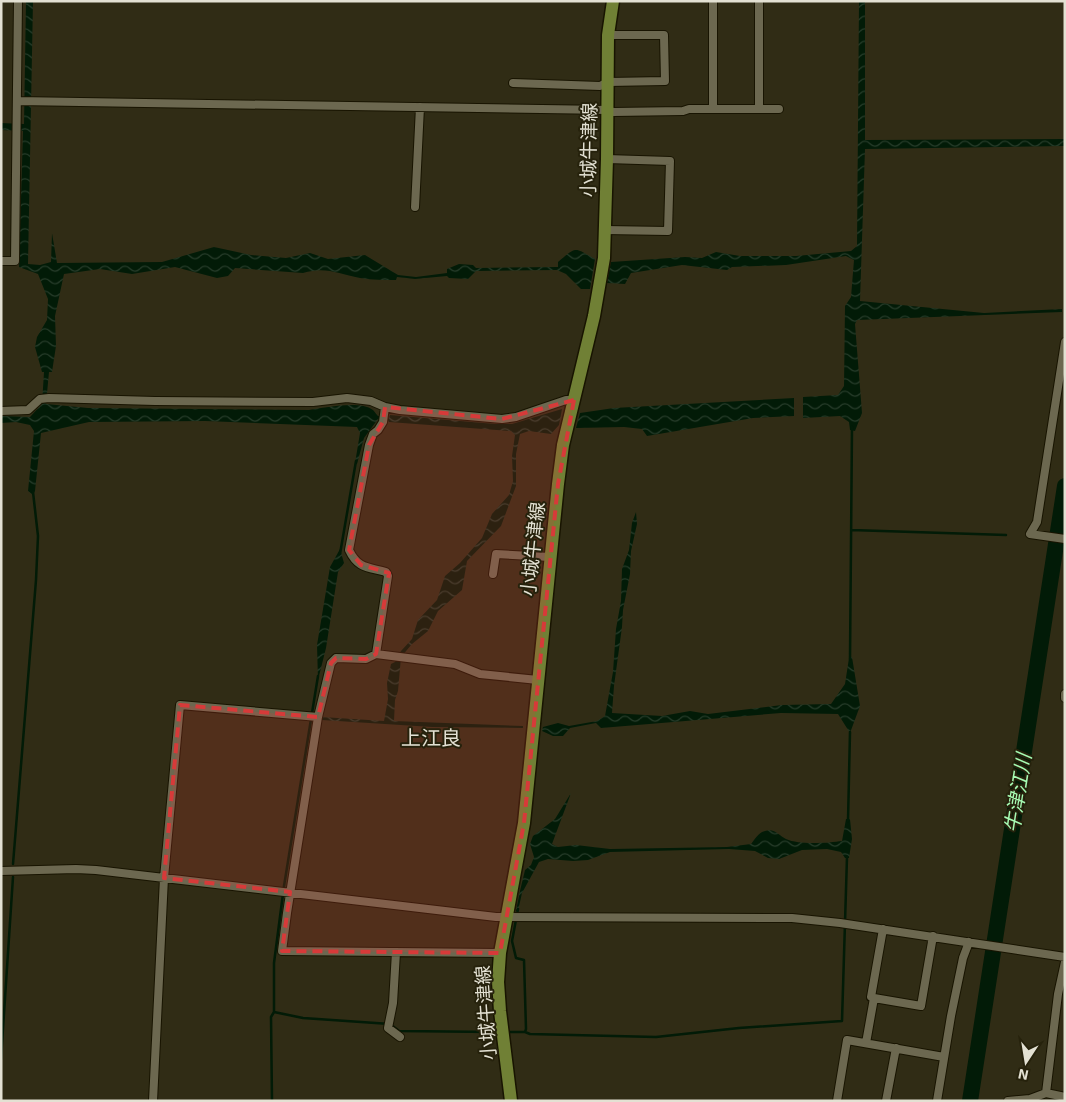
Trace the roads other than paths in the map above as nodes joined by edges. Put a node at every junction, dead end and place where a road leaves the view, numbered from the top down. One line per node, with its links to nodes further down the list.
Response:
1 (18, 1): 8 (street)
2 (613, 1): 5 (main road, 小城牛津線)
3 (713, 1): 10 (street)
4 (759, 1): 11 (street)
5 (608, 35): 6 (main road, 小城牛津線); 6 (street)
6 (608, 82): 7 (street); 12 (main road, 小城牛津線)
7 (513, 83)
8 (17, 101): 9 (street); 17 (street)
9 (420, 107): 12 (street); 15 (street)
10 (713, 109): 11 (street); 12 (street)
11 (759, 109): 13 (street)
12 (608, 110): 14 (main road, 小城牛津線)
13 (779, 110)
14 (607, 159): 16 (main road, 小城牛津線); 16 (street)
15 (414, 207)
16 (605, 230): 19 (main road, 小城牛津線)
17 (1, 261)
18 (1065, 342): 22 (street)
19 (574, 400): 20 (street); 23 (main road, 小城牛津線)
20 (385, 410): 21 (street); 25 (street)
21 (1, 411)
22 (1065, 539)
23 (550, 557): 24 (street); 26 (main road, 小城牛津線)
24 (493, 574)
25 (376, 654): 26 (street); 29 (street)
26 (538, 680): 33 (main road, 小城牛津線)
27 (1065, 694): 28 (street)
28 (1065, 698)
29 (318, 717): 31 (street); 32 (street)
30 (1, 871): 31 (street)
31 (164, 878): 32 (street); 48 (street)
32 (285, 892): 33 (street); 37 (street)
33 (513, 917): 34 (street); 38 (main road, 小城牛津線)
34 (883, 929): 35 (street); 41 (street)
35 (933, 936): 36 (street); 41 (street)
36 (969, 942): 39 (street); 45 (street)
37 (396, 952): 38 (street); 42 (street)
38 (500, 953): 49 (main road, 小城牛津線)
39 (1065, 957)
40 (1065, 962): 46 (street)
41 (874, 998): 43 (street)
42 (400, 1037)
43 (866, 1043): 44 (street); 50 (street)
44 (896, 1048): 45 (street); 51 (street)
45 (944, 1057): 52 (street)
46 (1046, 1093): 47 (street); 53 (street)
47 (1065, 1097)
48 (153, 1101)
49 (511, 1101)
50 (837, 1101)
51 (886, 1101)
52 (936, 1101)
53 (1008, 1101)

